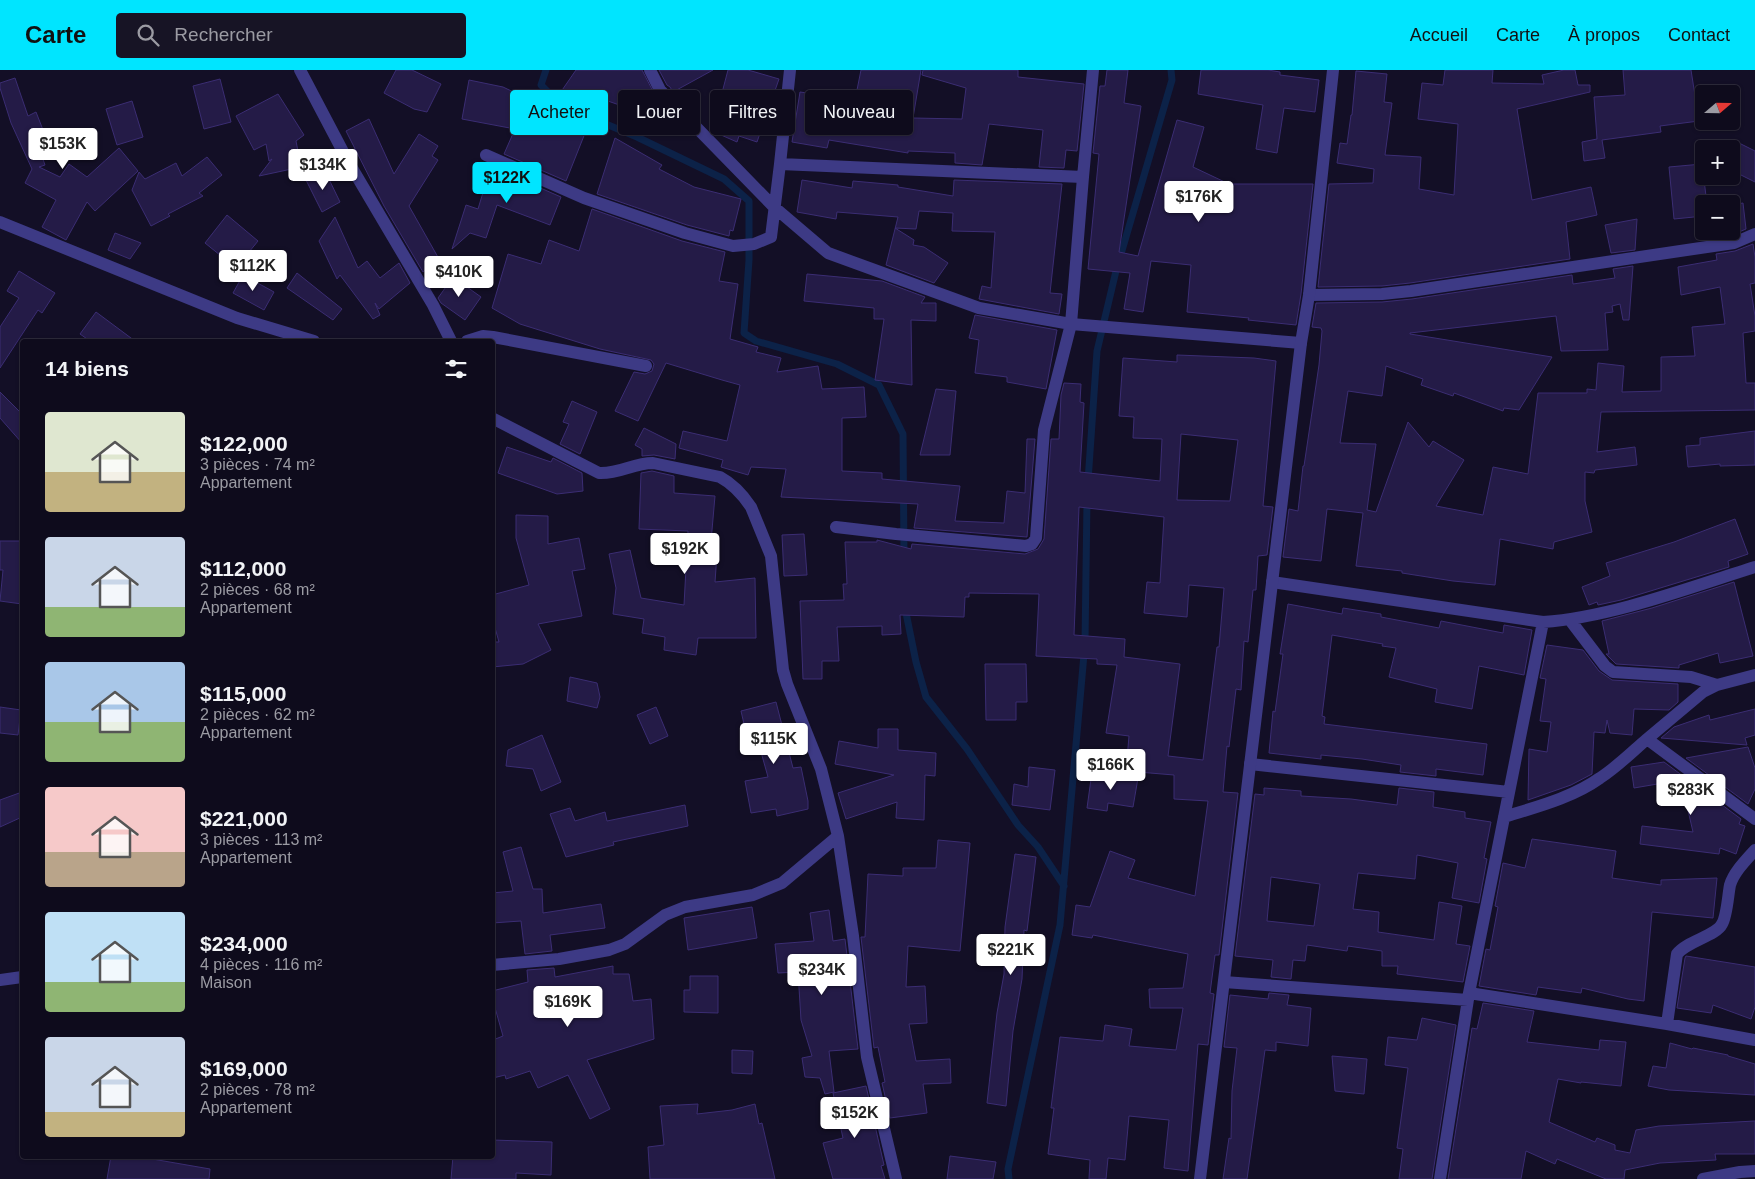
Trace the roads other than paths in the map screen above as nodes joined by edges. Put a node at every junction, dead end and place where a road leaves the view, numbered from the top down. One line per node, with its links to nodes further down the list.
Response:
1 (300, 70): 15 (street)
2 (650, 70): 9 (street)
3 (790, 70): 7 (street)
4 (1093, 70): 8 (street)
5 (1333, 70): 12 (street)
6 (486, 155): 9 (street)
7 (780, 164): 8 (street); 9 (street)
8 (1083, 177): 13 (street)
9 (774, 207): 13 (street)
10 (0, 222): 14 (street)
11 (1755, 234): 12 (street)
12 (1309, 295): 17 (street)
13 (1072, 324): 17 (street); 20 (street)
14 (307, 339)
15 (450, 339)
16 (473, 339): 18 (street)
17 (1301, 344): 22 (street)
18 (646, 366)
19 (495, 420): 32 (street)
20 (836, 527)
21 (1755, 567): 23 (street)
22 (1272, 582): 24 (street); 28 (street)
23 (1570, 620): 24 (street); 26 (street)
24 (1543, 622): 29 (street)
25 (1755, 675): 26 (street)
26 (1717, 685): 27 (street)
27 (1647, 738): 30 (street); 31 (street)
28 (1250, 764): 29 (street); 37 (street)
29 (1509, 792): 30 (street)
30 (1504, 817): 38 (street)
31 (1755, 819)
32 (838, 836): 34 (street); 42 (street)
33 (1755, 850): 39 (street)
34 (495, 965)
35 (20, 977): 36 (street)
36 (0, 980)
37 (1224, 982): 38 (street); 43 (street)
38 (1468, 997): 39 (street); 44 (street)
39 (1667, 1024): 40 (street)
40 (1755, 1040)
41 (1755, 1171): 45 (street)
42 (896, 1179)
43 (1200, 1179)
44 (1440, 1179)
45 (1703, 1179)

